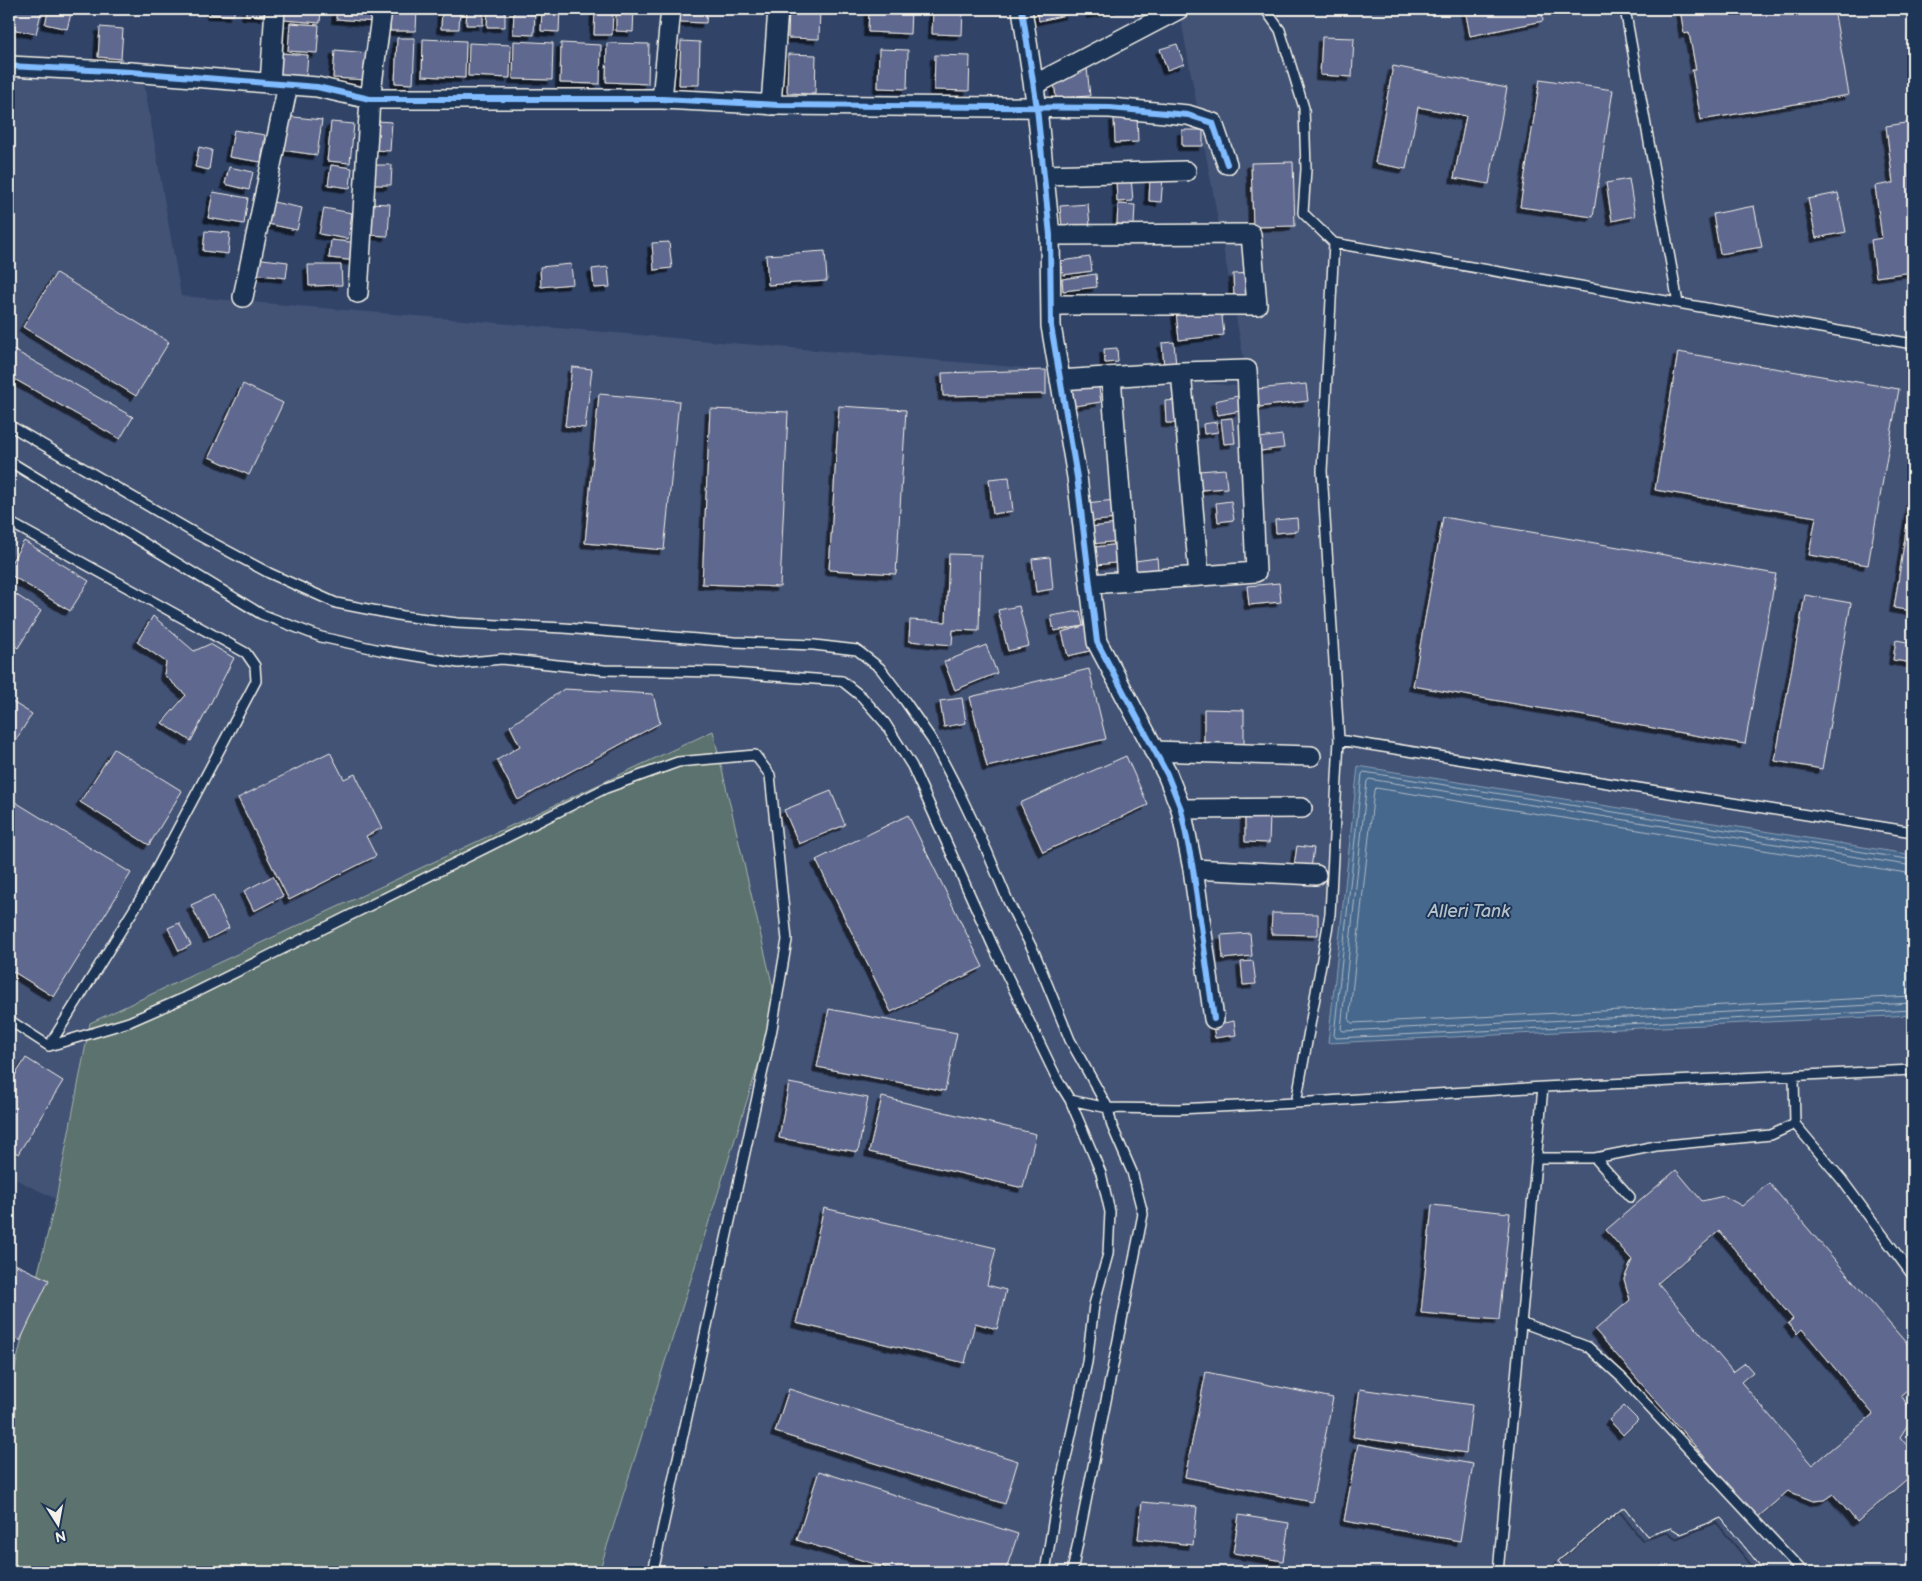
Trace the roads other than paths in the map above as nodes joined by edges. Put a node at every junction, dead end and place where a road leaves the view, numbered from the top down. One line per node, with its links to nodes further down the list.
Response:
1 (275, 9): 11 (street)
2 (382, 9): 13 (street)
3 (672, 9): 14 (street)
4 (778, 9): 15 (street)
5 (1022, 9): 12 (street)
6 (1179, 9): 9 (street)
7 (1265, 9): 21 (lane)
8 (1624, 9): 24 (lane)
9 (1148, 17): 12 (street)
10 (9, 66): 11 (street)
11 (279, 85): 13 (street); 23 (street)
12 (1034, 85): 16 (street)
13 (370, 99): 14 (street); 22 (street)
14 (662, 99): 15 (street)
15 (771, 105): 16 (street)
16 (1037, 108): 17 (street); 19 (street)
17 (1227, 164)
18 (1186, 170): 19 (street)
19 (1044, 175): 20 (street)
20 (1050, 235): 25 (street); 25 (street)
21 (1334, 243): 24 (lane); 36 (lane)
22 (358, 294)
23 (243, 297)
24 (1678, 303): 26 (lane)
25 (1051, 305): 29 (street)
26 (1913, 344)
27 (1181, 372): 28 (street); 33 (street); 33 (street)
28 (1111, 377): 29 (street); 34 (street)
29 (1060, 380): 35 (street)
30 (9, 425): 52 (lane)
31 (9, 461): 50 (lane)
32 (9, 522): 46 (lane)
33 (1199, 576): 34 (street)
34 (1127, 581): 35 (street)
35 (1090, 584): 37 (street)
36 (1339, 740): 41 (lane); 51 (lane)
37 (1154, 751): 38 (street); 40 (street)
38 (1311, 756)
39 (1302, 808): 40 (street)
40 (1180, 809): 42 (street)
41 (1913, 832)
42 (1193, 869): 43 (street); 44 (street)
43 (1316, 875)
44 (1214, 1019)
45 (9, 1020): 46 (lane)
46 (50, 1046): 59 (lane)
47 (1913, 1070): 48 (lane)
48 (1794, 1076): 49 (lane); 53 (lane)
49 (1543, 1087): 51 (lane); 54 (lane)
50 (1070, 1100): 52 (lane); 60 (lane)
51 (1296, 1104): 52 (lane)
52 (1108, 1108): 61 (lane)
53 (1795, 1124): 55 (lane); 57 (lane)
54 (1536, 1158): 55 (lane); 58 (lane)
55 (1595, 1158): 56 (lane)
56 (1630, 1197)
57 (1913, 1276)
58 (1521, 1322): 62 (lane); 63 (lane)
59 (653, 1572)
60 (1045, 1572)
61 (1072, 1572)
62 (1498, 1572)
63 (1803, 1572)

